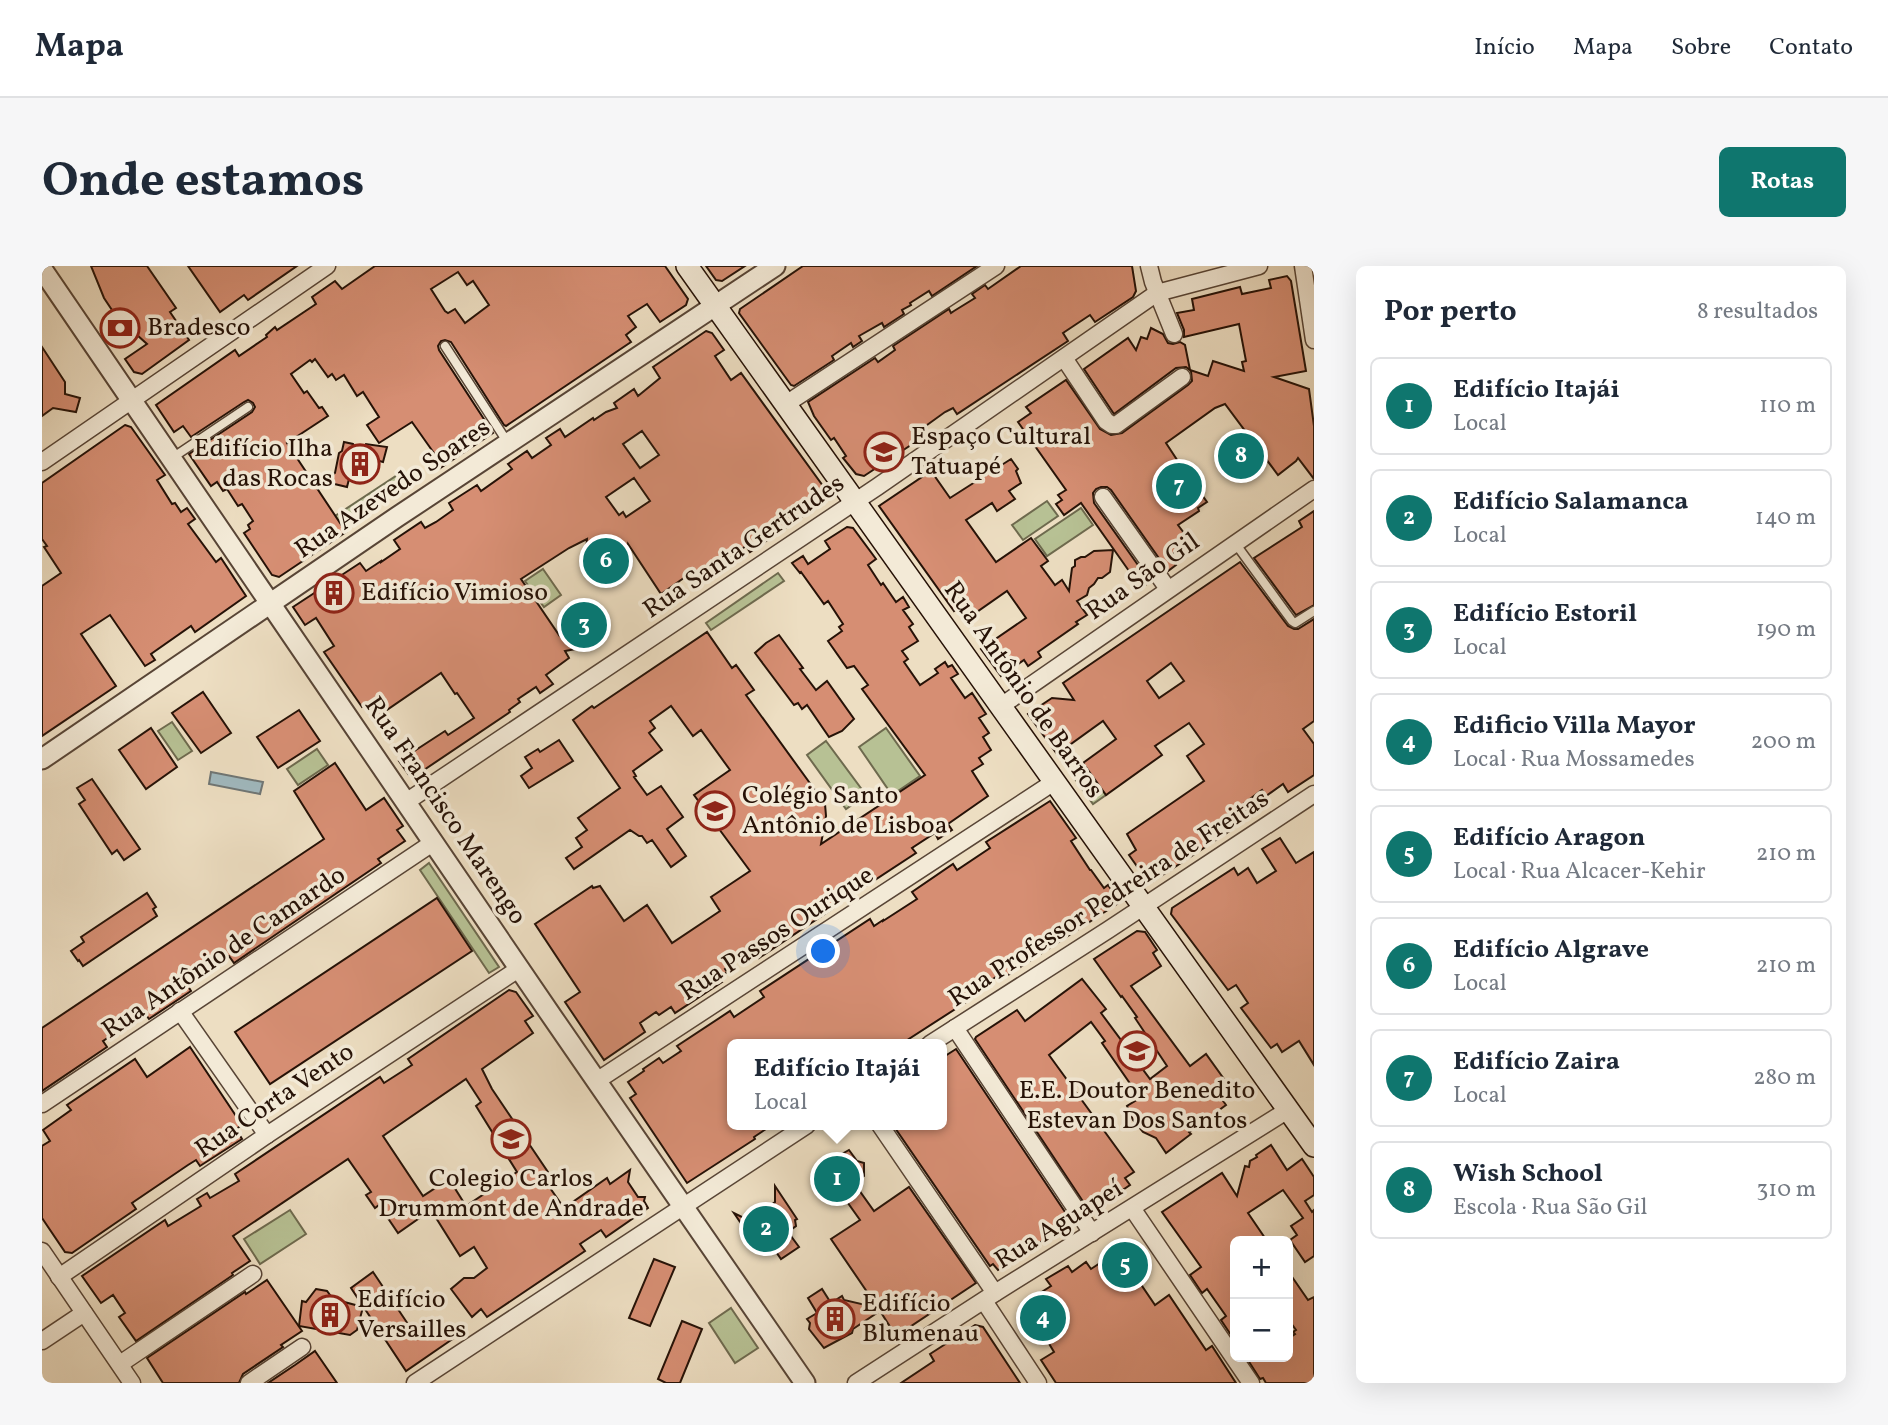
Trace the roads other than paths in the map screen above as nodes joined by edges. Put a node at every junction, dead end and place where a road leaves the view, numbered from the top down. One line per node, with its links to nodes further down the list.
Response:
1 (327, 266): 16 (street)
2 (687, 266): 10 (main road, Rua Antônio de Barros)
3 (775, 266): 10 (street, Rua Azevedo Soares)
4 (996, 266): 17 (street)
5 (1149, 266): 9 (street)
6 (1259, 266): 9 (street, Rua Santa Gertrudes)
7 (1303, 266): 12 (street)
8 (42, 269): 16 (street, Rua Francisco Marengo)
9 (1157, 293): 11 (street); 14 (street, Rua Santa Gertrudes)
10 (715, 305): 17 (main road, Rua Antônio de Barros); 19 (street, Rua Azevedo Soares)
11 (1174, 334)
12 (1314, 340)
13 (445, 346): 19 (lane)
14 (1064, 358): 15 (street); 24 (street, Rua Santa Gertrudes)
15 (1182, 377)
16 (133, 400): 20 (street, Rua Francisco Marengo); 21 (street)
17 (786, 404): 24 (main road, Rua Antônio de Barros)
18 (248, 407): 20 (lane)
19 (508, 443): 27 (street, Rua Azevedo Soares)
20 (172, 458): 27 (street, Rua Francisco Marengo)
21 (42, 462)
22 (1314, 489): 25 (street, Rua São Gil)
23 (1103, 497): 26 (street)
24 (856, 501): 29 (main road, Rua Antônio de Barros); 33 (street, Rua Santa Gertrudes)
25 (1235, 543): 26 (street, Rua São Gil); 28 (lane)
26 (1168, 589): 29 (street, Rua São Gil)
27 (272, 604): 30 (street, Rua Azevedo Soares); 33 (street, Rua Francisco Marengo)
28 (1314, 611)
29 (1000, 706): 31 (main road, Rua Antônio de Barros)
30 (42, 759)
31 (1054, 782): 35 (main road, Rua Antônio de Barros); 40 (street, Rua Passos Ourique)
32 (1314, 794): 35 (street, Rua Professor Pedreira de Freitas)
33 (407, 802): 34 (street, Rua Francisco Marengo)
34 (434, 842): 36 (street, Rua Francisco Marengo); 37 (street, Rua Antônio de Camardo)
35 (1143, 907): 38 (street, Rua Professor Pedreira de Freitas); 42 (main road, Rua Antônio de Barros)
36 (520, 968): 40 (street, Rua Francisco Marengo); 45 (street, Rua Corta Vento)
37 (180, 1011): 41 (street, Rua Antônio de Camardo); 45 (street)
38 (955, 1028): 39 (street, Rua Professor Pedreira de Freitas); 49 (street)
39 (938, 1039)
40 (598, 1080): 47 (street, Rua Francisco Marengo)
41 (42, 1104)
42 (1288, 1110): 46 (main road, Rua Antônio de Barros); 48 (street, Rua Aguapeí)
43 (799, 1130): 47 (street)
44 (883, 1130): 53 (street)
45 (267, 1135): 52 (street, Rua Corta Vento)
46 (1314, 1146)
47 (684, 1205): 60 (street); 61 (street, Rua Francisco Marengo)
48 (1132, 1209): 49 (street, Rua Aguapeí); 64 (street)
49 (1092, 1233): 53 (street, Rua Aguapeí)
50 (42, 1251): 52 (street)
51 (253, 1274): 57 (street)
52 (59, 1277): 54 (street)
53 (990, 1297): 62 (street, Rua Aguapeí); 63 (street)
54 (84, 1313): 55 (street); 57 (street)
55 (42, 1341)
56 (302, 1348): 59 (street)
57 (120, 1364): 58 (street)
58 (132, 1383)
59 (249, 1383)
60 (415, 1383)
61 (805, 1383)
62 (856, 1383)
63 (1038, 1383)
64 (1251, 1383)

